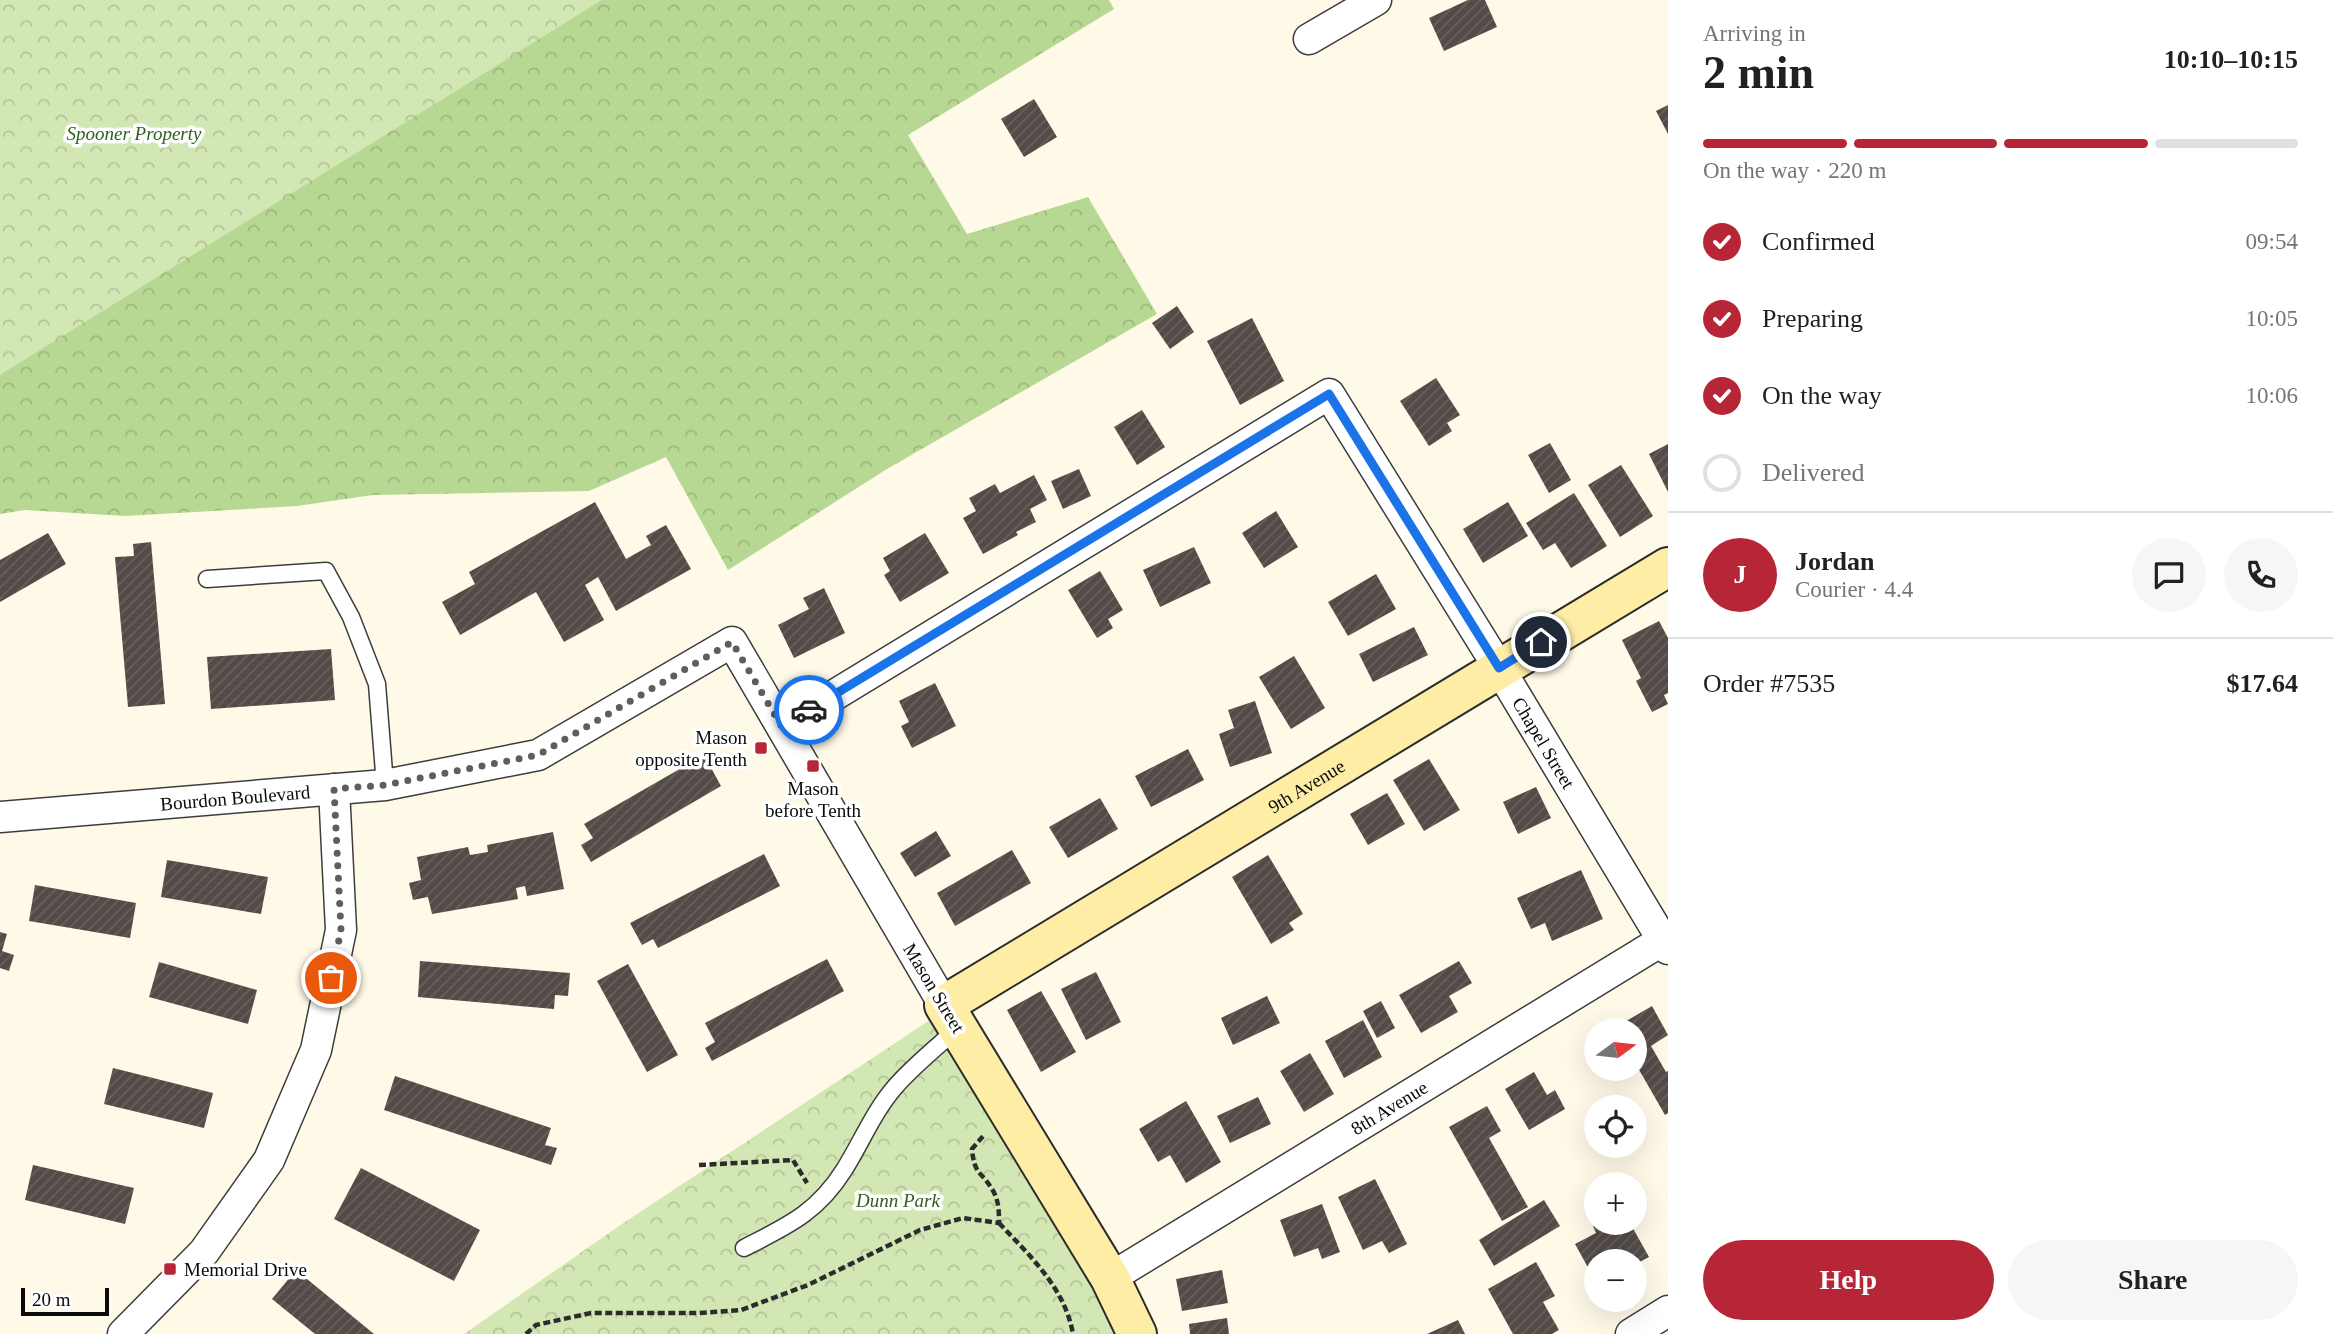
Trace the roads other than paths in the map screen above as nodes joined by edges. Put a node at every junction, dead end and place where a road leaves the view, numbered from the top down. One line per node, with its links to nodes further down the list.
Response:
1 (1376, 0): 2 (street)
2 (1309, 39)
3 (1668, 567): 6 (street, 9th Avenue)
4 (207, 579): 8 (lane)
5 (732, 642): 7 (street, Mason Street); 8 (street, Bourdon Boulevard)
6 (1499, 668): 7 (street, Chapel Street); 11 (street, Chapel Street); 12 (street, 9th Avenue)
7 (782, 727): 12 (street, Mason Street)
8 (385, 785): 9 (street, Bourdon Boulevard)
9 (334, 789): 10 (street, Bourdon Boulevard); 16 (street)
10 (0, 817)
11 (1666, 942): 14 (street, 8th Avenue)
12 (951, 1017): 13 (lane); 14 (street, Mason Street)
13 (744, 1248)
14 (1110, 1278): 17 (street, Mason Street)
15 (1668, 1311): 18 (street)
16 (123, 1334)
17 (1137, 1334)
18 (1631, 1334)

